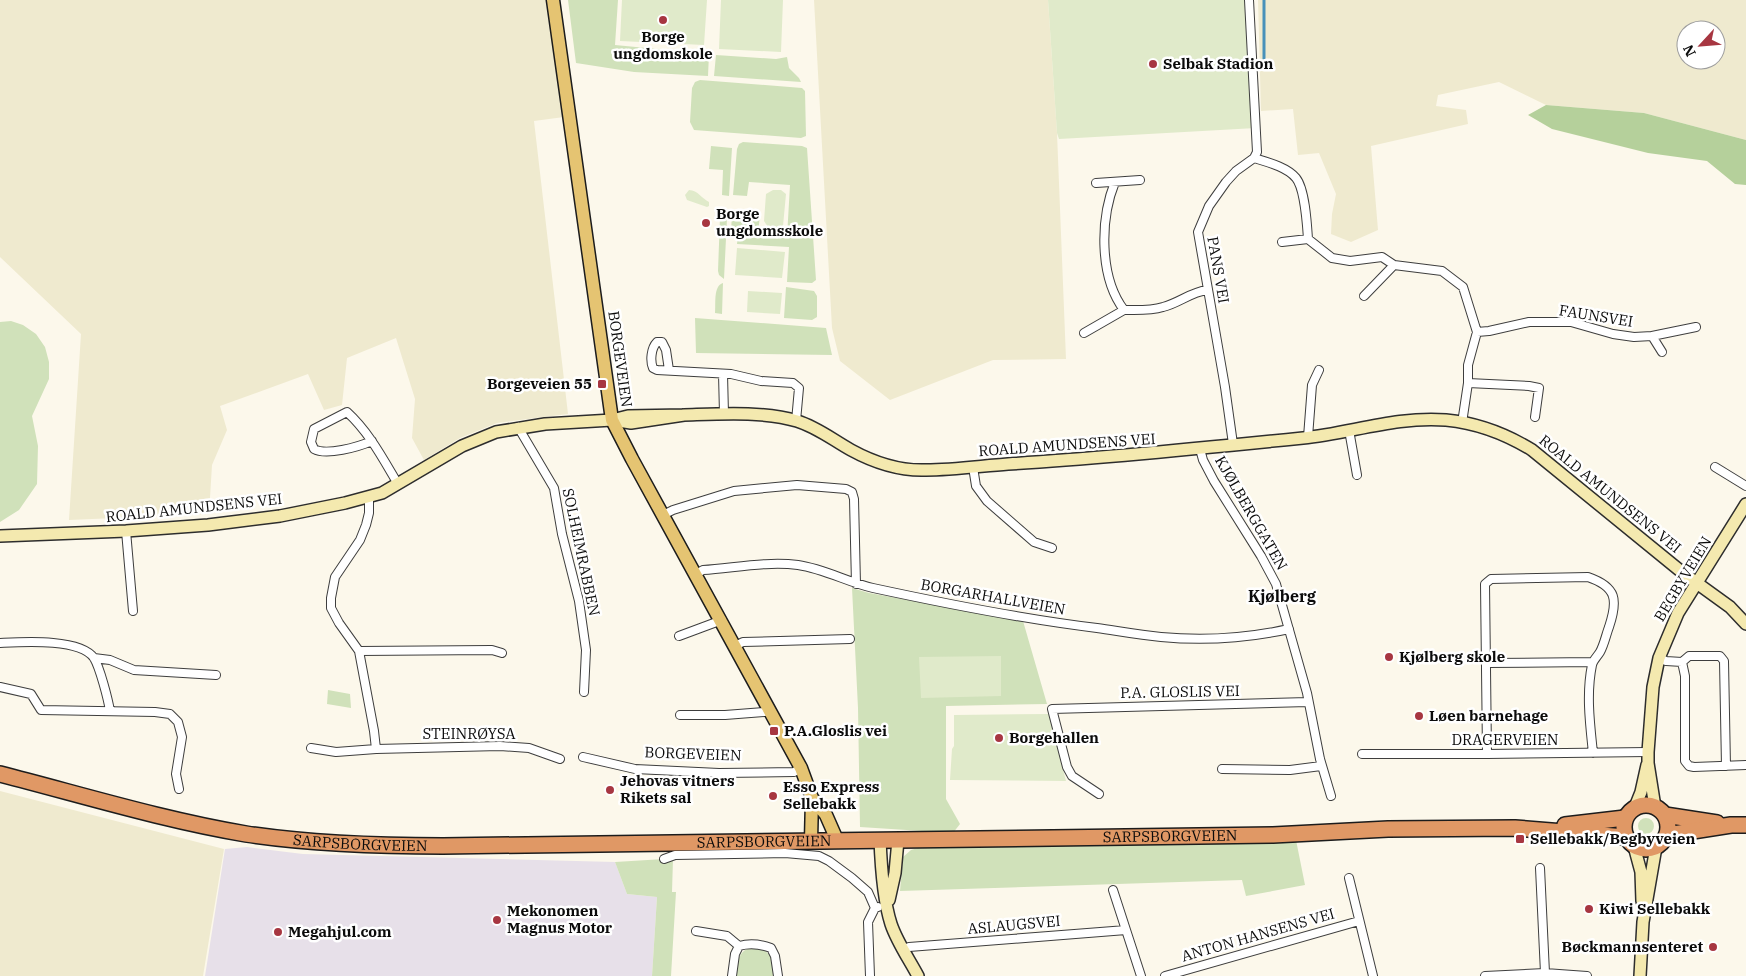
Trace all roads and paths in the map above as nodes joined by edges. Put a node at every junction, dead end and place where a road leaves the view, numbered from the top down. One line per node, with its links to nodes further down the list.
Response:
1 (553, 0): 24 (main road, BORGEVEIEN)
2 (1249, 0): 3 (street)
3 (1254, 158): 7 (street); 10 (street, PANS VEI)
4 (1140, 180): 5 (street)
5 (1115, 182): 6 (street); 12 (street)
6 (1096, 183)
7 (1308, 239): 8 (street); 9 (street)
8 (1282, 242)
9 (1394, 265): 11 (street); 14 (street)
10 (1207, 290): 12 (street); 31 (street, PANS VEI)
11 (1364, 296)
12 (1124, 310): 15 (street)
13 (1696, 327): 16 (street, FAUNSVEI)
14 (1477, 332): 16 (street, FAUNSVEI); 21 (street)
15 (1084, 333)
16 (1652, 336): 17 (street)
17 (1662, 352)
18 (669, 370): 20 (street)
19 (1319, 370): 29 (street)
20 (723, 374): 22 (street); 25 (street)
21 (1468, 384): 23 (street); 26 (street)
22 (724, 414): 24 (street, ROALD AMUNDSENS VEI); 25 (street, ROALD AMUNDSENS VEI)
23 (1535, 417)
24 (612, 420): 27 (street, ROALD AMUNDSENS VEI); 40 (main road, BORGEVEIEN)
25 (796, 421): 34 (street, ROALD AMUNDSENS VEI)
26 (1462, 423): 28 (street, ROALD AMUNDSENS VEI); 45 (street, ROALD AMUNDSENS VEI)
27 (518, 427): 36 (street, ROALD AMUNDSENS VEI); 64 (street, SOLHEIMRABBEN)
28 (1349, 430): 29 (street, ROALD AMUNDSENS VEI); 35 (street)
29 (1308, 437): 31 (street, ROALD AMUNDSENS VEI)
30 (372, 442): 30 (street); 36 (street)
31 (1233, 444): 32 (street, ROALD AMUNDSENS VEI)
32 (1200, 449): 34 (street, ROALD AMUNDSENS VEI); 50 (street, KJØLBERGGATEN)
33 (1715, 466): 37 (street)
34 (973, 467): 43 (street)
35 (1356, 475)
36 (398, 484): 38 (street, ROALD AMUNDSENS VEI)
37 (1746, 486)
38 (368, 498): 41 (street, ROALD AMUNDSENS VEI); 55 (street)
39 (1746, 504): 45 (street, BEGBYVEIEN)
40 (663, 516): 44 (main road, BORGEVEIEN); 46 (street)
41 (126, 531): 42 (street, ROALD AMUNDSENS VEI); 47 (street)
42 (0, 536)
43 (1052, 548)
44 (696, 574): 46 (street, BORGARHALLVEIEN); 48 (main road, BORGEVEIEN)
45 (1697, 583): 49 (street, ROALD AMUNDSENS VEI); 58 (street, BEGBYVEIEN)
46 (856, 584): 50 (street, BORGARHALLVEIEN)
47 (133, 611)
48 (722, 620): 51 (street); 54 (main road, BORGEVEIEN)
49 (1746, 624)
50 (1289, 629): 65 (street, KJØLBERGGATEN)
51 (678, 636)
52 (850, 639): 54 (street)
53 (0, 644): 57 (street)
54 (735, 646): 66 (main road, BORGEVEIEN)
55 (359, 651): 56 (street); 70 (street)
56 (502, 653)
57 (94, 658): 62 (street); 67 (street)
58 (1659, 658): 60 (street); 75 (street, BEGBYVEIEN)
59 (1592, 662): 61 (street); 61 (street); 71 (street)
60 (1682, 662): 79 (street); 79 (street)
61 (1487, 663): 73 (street)
62 (216, 675)
63 (0, 687): 67 (street)
64 (584, 692)
65 (1308, 702): 78 (street, KJØLBERGGATEN); 84 (street, P.A. GLOSLIS VEI)
66 (769, 709): 68 (street); 80 (main road, BORGEVEIEN)
67 (110, 711): 83 (street)
68 (680, 715)
69 (311, 748): 70 (street, STEINRØYSA)
70 (376, 749): 76 (street, STEINRØYSA)
71 (1593, 753): 73 (street, DRAGERVEIEN); 75 (street, DRAGERVEIEN)
72 (1362, 754): 73 (street, DRAGERVEIEN)
73 (1487, 754)
74 (583, 757): 80 (street, BORGEVEIEN)
75 (1648, 757): 87 (street, BEGBYVEIEN); 88 (street, BEGBYVEIEN)
76 (560, 759)
77 (1746, 765): 79 (street)
78 (1321, 766): 81 (street); 85 (street, KJØLBERGGATEN)
79 (1726, 766)
80 (801, 768): 86 (main road, BORGEVEIEN)
81 (1222, 769)
82 (0, 774): 94 (highway, SARPSBORGVEIEN)
83 (180, 789)
84 (1099, 794)
85 (1331, 796)
86 (812, 798): 92 (main road, BORGEVEIEN); 94 (main road, BORGEVEIEN)
87 (1660, 811): 88 (highway); 89 (highway); 95 (highway)
88 (1630, 813): 90 (highway, SARPSBORGVEIEN); 96 (highway)
89 (1739, 825): 95 (highway)
90 (1536, 829): 93 (highway, SARPSBORGVEIEN); 96 (highway, SARPSBORGVEIEN)
91 (880, 839): 92 (highway, SARPSBORGVEIEN); 93 (highway, SARPSBORGVEIEN); 101 (street)
92 (837, 840): 94 (highway, SARPSBORGVEIEN)
93 (898, 840): 101 (street)
94 (811, 841)
95 (1662, 841): 96 (highway); 104 (street)
96 (1630, 842): 104 (street)
97 (664, 859): 102 (street)
98 (1540, 868): 109 (street)
99 (1348, 878): 103 (street)
100 (1113, 890): 105 (street)
101 (888, 906): 102 (street); 108 (street)
102 (875, 908): 112 (street)
103 (1359, 921): 115 (street, ANTON HANSENS VEI); 116 (street)
104 (1643, 922): 119 (street)
105 (1126, 930): 108 (street, ASLAUGSVEI); 114 (street)
106 (696, 931): 107 (street)
107 (739, 946): 110 (street); 111 (street)
108 (904, 950): 113 (street)
109 (1545, 973): 117 (street); 118 (street)
110 (732, 976)
111 (778, 976)
112 (870, 976)
113 (918, 976)
114 (1141, 976)
115 (1165, 976)
116 (1373, 976)
117 (1485, 976)
118 (1587, 976)
119 (1640, 976)

